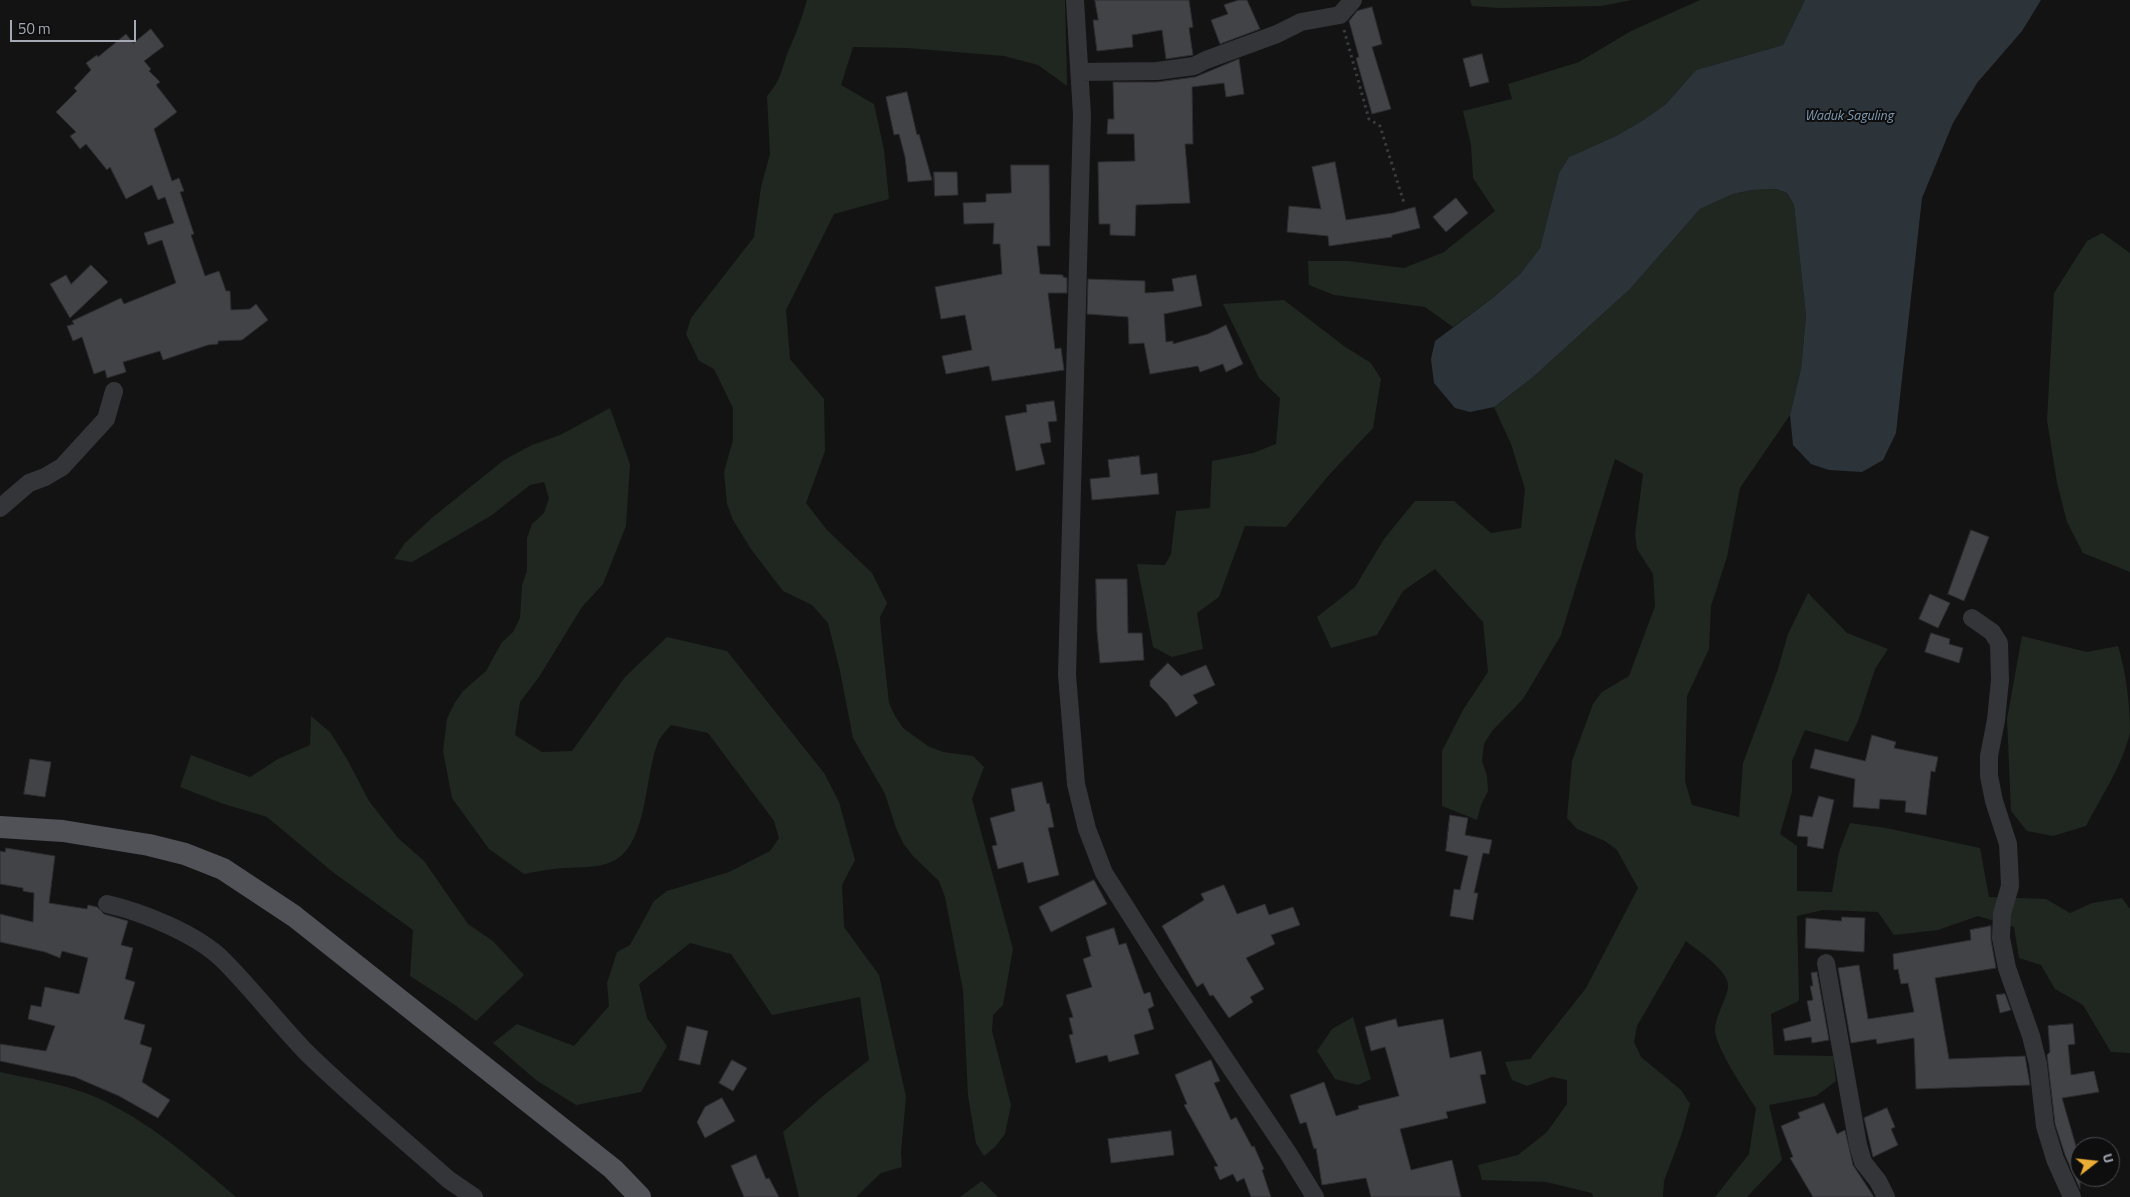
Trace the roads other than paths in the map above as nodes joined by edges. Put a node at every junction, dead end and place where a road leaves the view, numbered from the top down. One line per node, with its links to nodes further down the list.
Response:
1 (1075, 0): 3 (street)
2 (1353, 0): 3 (street)
3 (1080, 72): 12 (street)
4 (114, 392): 5 (street)
5 (0, 508)
6 (1972, 618): 14 (street)
7 (0, 827): 11 (main road)
8 (107, 904): 10 (street)
9 (1826, 963): 13 (street)
10 (474, 1197)
11 (640, 1197)
12 (1315, 1197)
13 (1886, 1197)
14 (2072, 1197)

